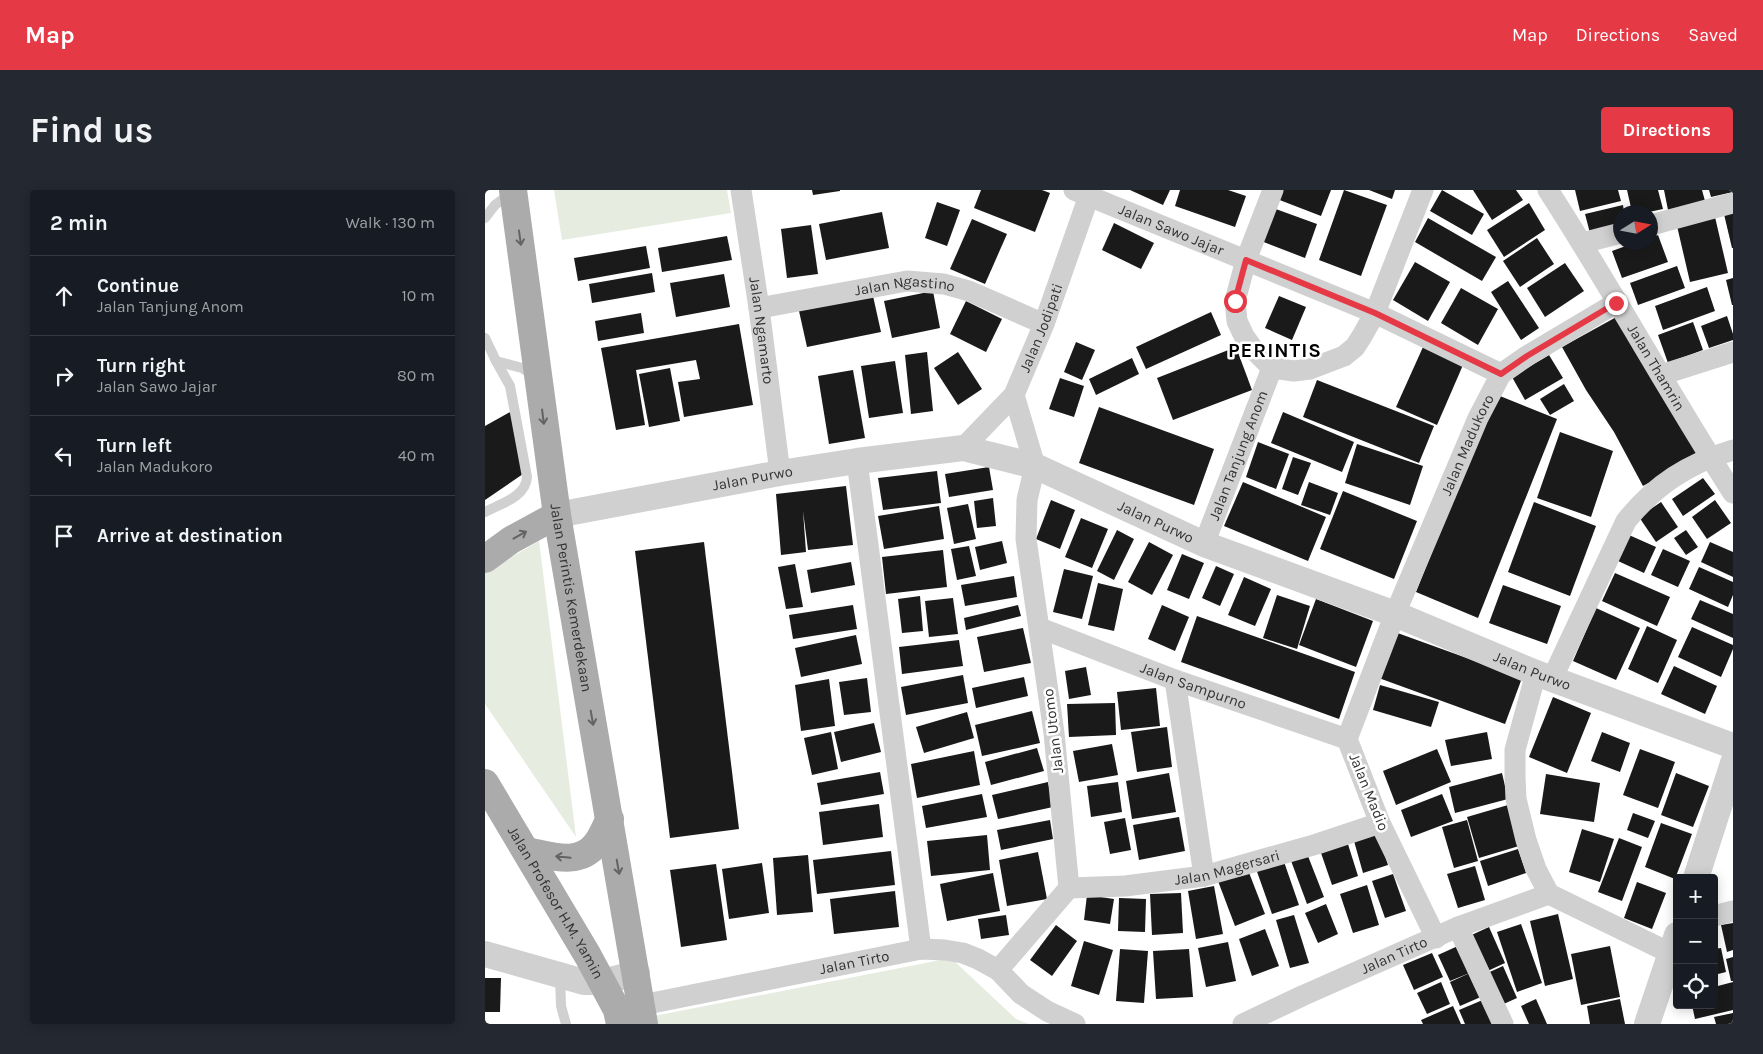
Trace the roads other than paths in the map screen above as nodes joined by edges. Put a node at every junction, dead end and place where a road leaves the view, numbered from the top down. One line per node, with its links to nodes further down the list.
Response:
1 (513, 190): 8 (lane); 23 (main road, Jalan Perintis Kemerdekaan, one-way to 23)
2 (741, 190): 14 (street, Jalan Ngamarto)
3 (1273, 190): 12 (street)
4 (1423, 190): 15 (street)
5 (1547, 190): 11 (street, Jalan Thamrin)
6 (1085, 192): 12 (street, Jalan Sawo Jajar); 16 (street, Jalan Jodipati)
7 (1733, 203): 9 (street)
8 (485, 218)
9 (1658, 223)
10 (1613, 235): 11 (street)
11 (1582, 243): 13 (street, Jalan Thamrin)
12 (1246, 260): 15 (street, Jalan Sawo Jajar); 20 (street)
13 (1616, 303): 21 (street, Jalan Madukoro); 22 (street, Jalan Thamrin)
14 (759, 308): 16 (street, Jalan Ngastino); 30 (street, Jalan Ngamarto)
15 (1375, 313): 20 (street); 21 (street, Jalan Sawo Jajar)
16 (1044, 324): 24 (street, Jalan Jodipati)
17 (485, 338): 19 (lane)
18 (1733, 352): 22 (street)
19 (496, 361): 23 (lane); 32 (lane)
20 (1273, 368): 34 (street, Jalan Tanjung Anom)
21 (1501, 374): 36 (street, Jalan Madukoro)
22 (1661, 374): 27 (street, Jalan Thamrin)
23 (538, 378): 33 (main road, Jalan Perintis Kemerdekaan, one-way to 33)
24 (1013, 395): 25 (street, Jalan Jodipati); 29 (street)
25 (963, 448): 28 (street, Jalan Purwo); 29 (street, Jalan Purwo)
26 (1733, 450): 27 (street)
27 (1710, 457): 31 (street, Jalan Thamrin); 38 (street)
28 (857, 461): 30 (street, Jalan Purwo); 57 (street)
29 (1035, 466): 34 (street, Jalan Purwo); 37 (street, Jalan Utomo)
30 (780, 473): 33 (street, Jalan Purwo)
31 (1733, 492)
32 (485, 512)
33 (557, 515): 35 (main road, one-way to 33); 44 (main road, Jalan Perintis Kemerdekaan, one-way to 44)
34 (1205, 544): 36 (street, Jalan Purwo)
35 (485, 559)
36 (1395, 614): 38 (street, Jalan Purwo); 40 (street, Jalan Madio)
37 (1040, 628): 39 (street, Jalan Sampurno); 49 (street, Jalan Utomo)
38 (1544, 676): 41 (street, Jalan Purwo); 50 (street)
39 (1175, 680): 40 (street, Jalan Sampurno); 48 (street)
40 (1347, 739): 45 (street, Jalan Madio)
41 (1733, 746)
42 (1733, 763): 47 (street)
43 (485, 783): 46 (main road, Jalan Profesor H.M. Yamin)
44 (610, 819): 46 (main road, one-way to 46); 60 (main road, Jalan Perintis Kemerdekaan, one-way to 60)
45 (1380, 823): 48 (street, Jalan Magersari); 54 (street, Jalan Madio)
46 (526, 850): 62 (main road, Jalan Profesor H.M. Yamin)
47 (1697, 874)
48 (1203, 876): 49 (street, Jalan Magersari)
49 (1069, 888): 59 (street)
50 (1549, 894): 53 (street, Jalan Tirto); 55 (street)
51 (1733, 911): 52 (street)
52 (1718, 915)
53 (1459, 927): 54 (street, Jalan Tirto); 67 (street)
54 (1436, 938): 66 (street, Jalan Tirto)
55 (1673, 944)
56 (1673, 947): 68 (street)
57 (921, 949): 59 (street, Jalan Tirto); 63 (street, Jalan Tirto)
58 (485, 954): 61 (street)
59 (998, 970): 65 (street, Jalan Tirto)
60 (637, 973): 62 (street); 63 (main road, Jalan Perintis Kemerdekaan)
61 (560, 975): 62 (street); 64 (lane)
62 (602, 982): 63 (main road, Jalan Profesor H.M. Yamin)
63 (631, 1016)
64 (566, 1024)
65 (1075, 1024)
66 (1243, 1024)
67 (1503, 1024)
68 (1647, 1024)

